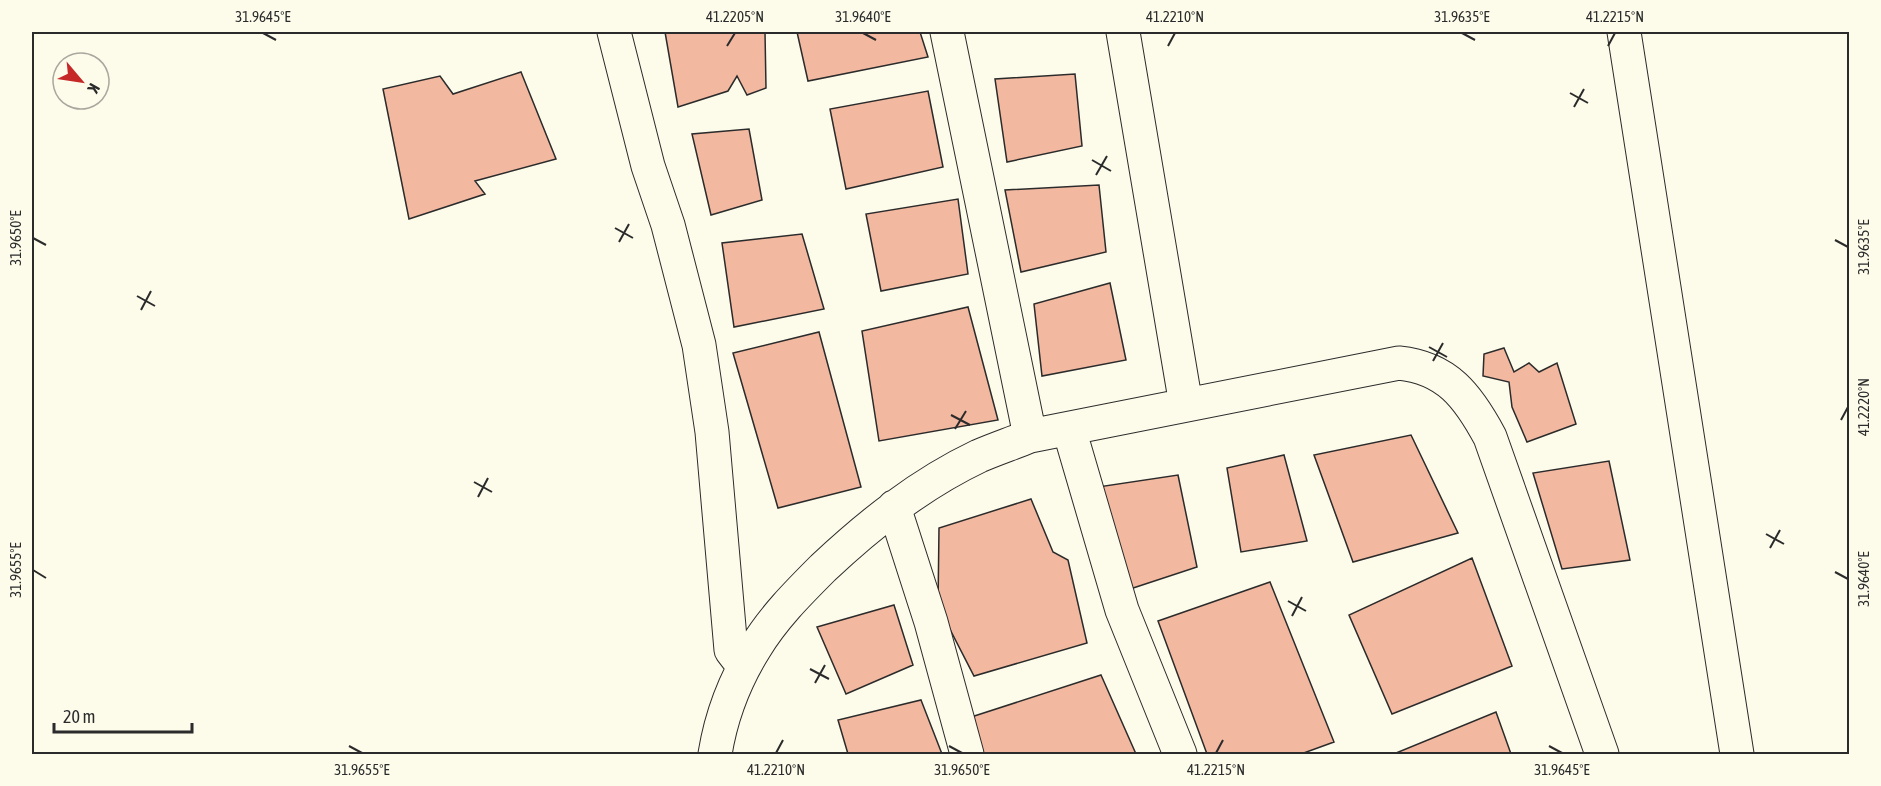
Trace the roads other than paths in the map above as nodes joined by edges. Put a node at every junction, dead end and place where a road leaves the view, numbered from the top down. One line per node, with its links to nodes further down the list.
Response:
1 (614, 32): 9 (street)
2 (947, 32): 7 (street)
3 (1123, 32): 5 (street)
4 (1624, 32): 14 (street)
5 (1186, 405): 6 (street); 13 (street)
6 (1069, 429): 7 (street); 12 (street)
7 (1030, 436): 8 (street)
8 (894, 507): 9 (street); 11 (street)
9 (744, 667): 10 (street)
10 (715, 754)
11 (967, 754)
12 (1179, 754)
13 (1602, 754)
14 (1737, 754)

